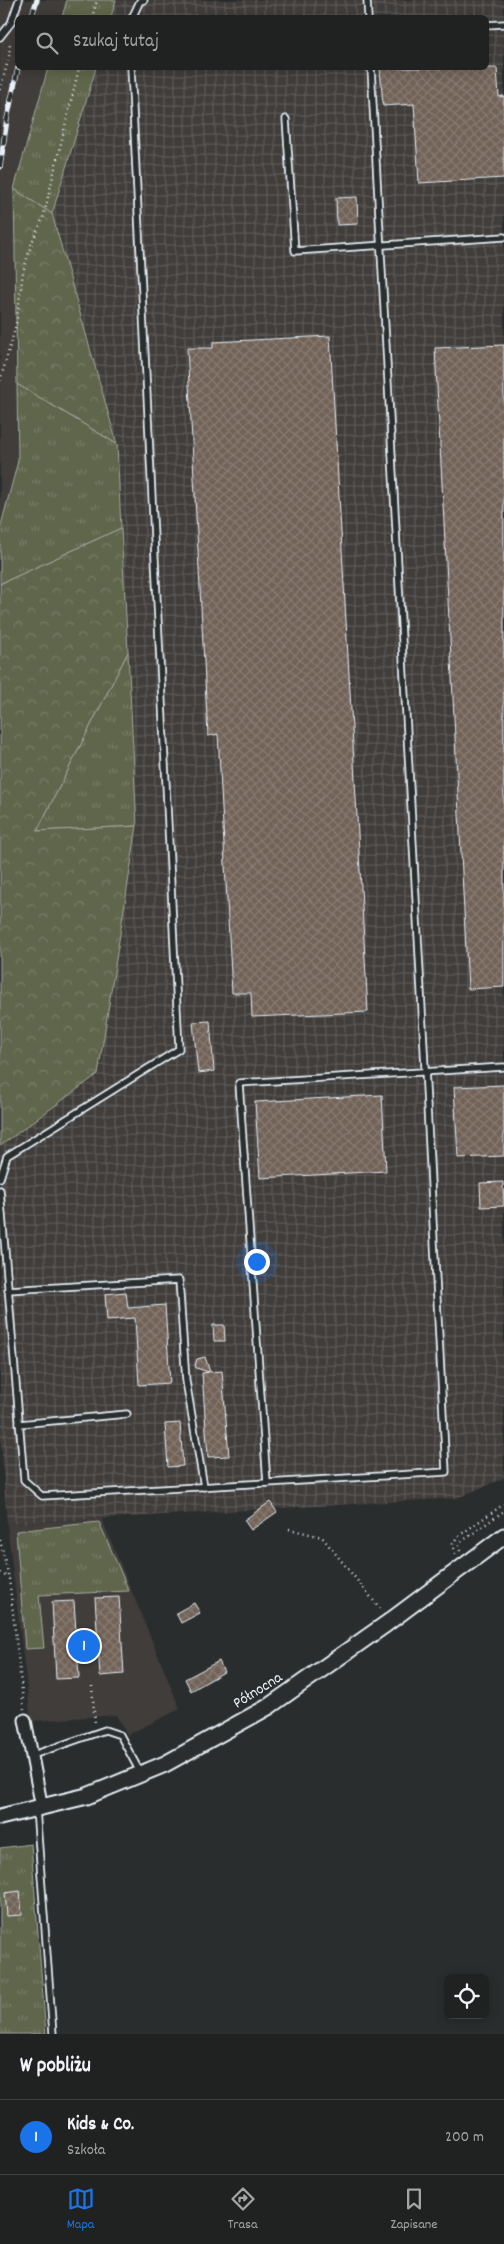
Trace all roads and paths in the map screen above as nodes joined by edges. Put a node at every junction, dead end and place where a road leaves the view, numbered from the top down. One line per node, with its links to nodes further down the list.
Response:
1 (19, 0): 8 (lane)
2 (97, 0): 5 (path)
3 (144, 0): 6 (lane)
4 (367, 0): 7 (lane)
5 (93, 15)
6 (133, 15)
7 (368, 15)
8 (11, 23): 11 (lane); 15 (path)
9 (504, 24): 10 (lane)
10 (489, 25)
11 (0, 37)
12 (78, 70): 19 (path)
13 (131, 70): 22 (lane)
14 (371, 70): 18 (lane)
15 (0, 90)
16 (286, 119): 18 (lane)
17 (504, 237): 18 (lane)
18 (382, 246): 21 (lane)
19 (0, 380)
20 (504, 1067): 21 (lane)
21 (424, 1072): 27 (lane); 27 (lane)
22 (0, 1178)
23 (0, 1190): 24 (lane)
24 (8, 1290): 26 (lane); 28 (lane)
25 (126, 1414): 26 (lane)
26 (19, 1424): 28 (lane)
27 (267, 1483): 28 (lane)
28 (204, 1487)
29 (504, 1504): 34 (path)
30 (504, 1511): 34 (path)
31 (289, 1529): 37 (path)
32 (504, 1536): 34 (street, Północna)
33 (0, 1540): 36 (path)
34 (461, 1560): 37 (street, Północna)
35 (0, 1573): 36 (path)
36 (9, 1578): 39 (path)
37 (390, 1621): 42 (street, Północna)
38 (92, 1686): 40 (path)
39 (25, 1720): 41 (street)
40 (96, 1733): 41 (lane); 42 (lane)
41 (33, 1755): 43 (street)
42 (141, 1774): 43 (street, Północna)
43 (39, 1808): 44 (street, Północna); 45 (lane)
44 (0, 1818)
45 (53, 2034)

